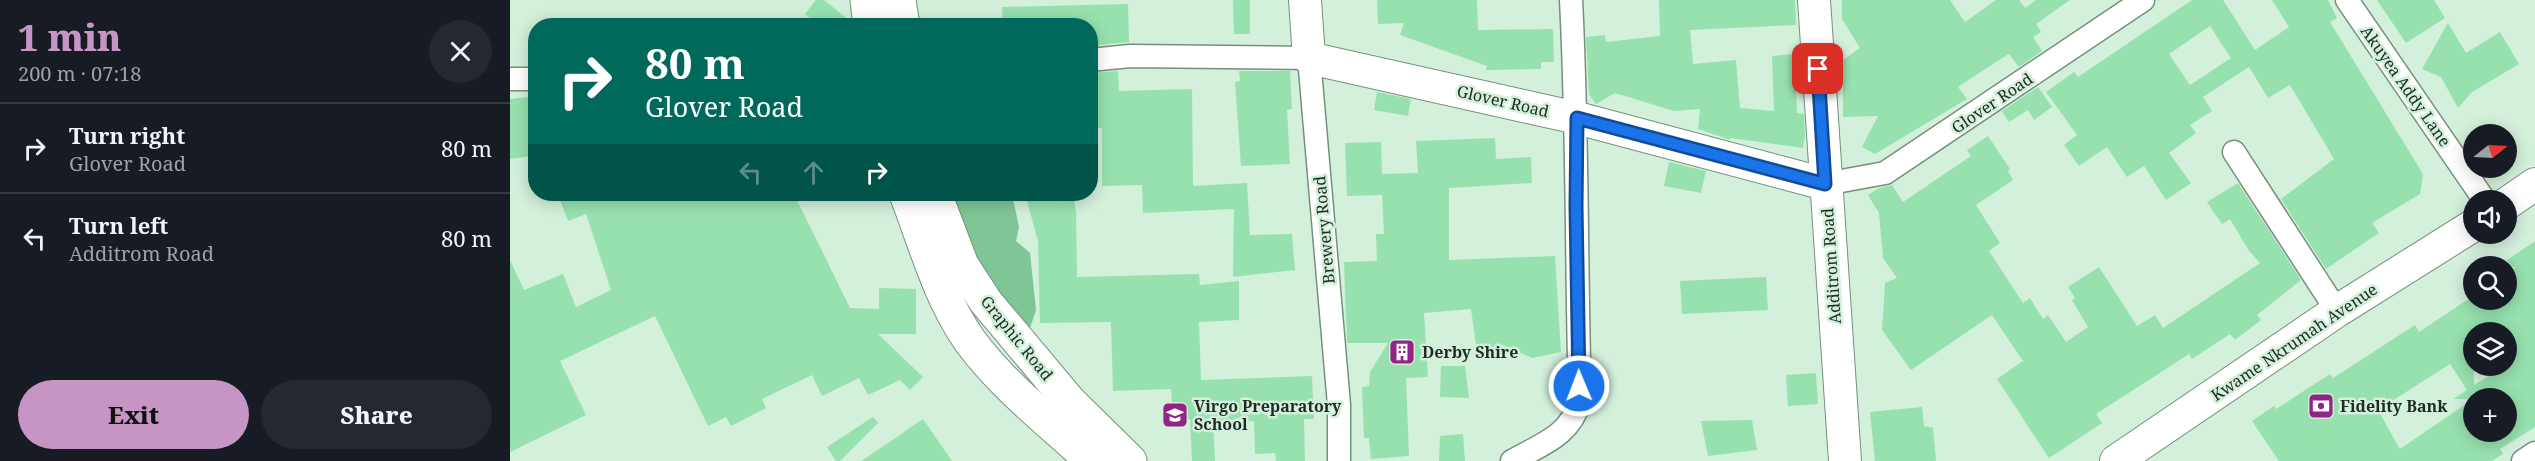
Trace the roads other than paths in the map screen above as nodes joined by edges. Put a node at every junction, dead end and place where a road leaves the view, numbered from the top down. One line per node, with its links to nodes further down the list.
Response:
1 (867, 0): 8 (main road)
2 (899, 0): 9 (main road)
3 (1305, 0): 10 (street, Brewery Road)
4 (1571, 0): 14 (street)
5 (1814, 0): 16 (street, Additrom Road)
6 (2143, 0): 16 (street, Glover Road)
7 (2347, 0): 18 (street, Akuyea Addy Lane)
8 (869, 18)
9 (902, 18)
10 (1309, 58): 11 (street, Glover Road); 14 (street, Glover Road); 27 (street, Brewery Road)
11 (1098, 59)
12 (510, 79): 13 (street)
13 (528, 79)
14 (1577, 118): 16 (street, Glover Road); 28 (street)
15 (2234, 152): 23 (street)
16 (1825, 184): 29 (street, Additrom Road)
17 (2535, 184): 19 (street)
18 (2478, 190)
19 (2517, 196)
20 (909, 201): 25 (main road, Graphic Road)
21 (938, 201): 26 (main road, Graphic Road)
22 (2463, 232): 23 (street, Kwame Nkrumah Avenue)
23 (2337, 311): 30 (street, Kwame Nkrumah Avenue)
24 (2535, 453): 31 (street)
25 (1092, 461)
26 (1131, 461)
27 (1338, 461)
28 (1512, 461)
29 (1845, 461)
30 (2116, 461)
31 (2523, 461)

